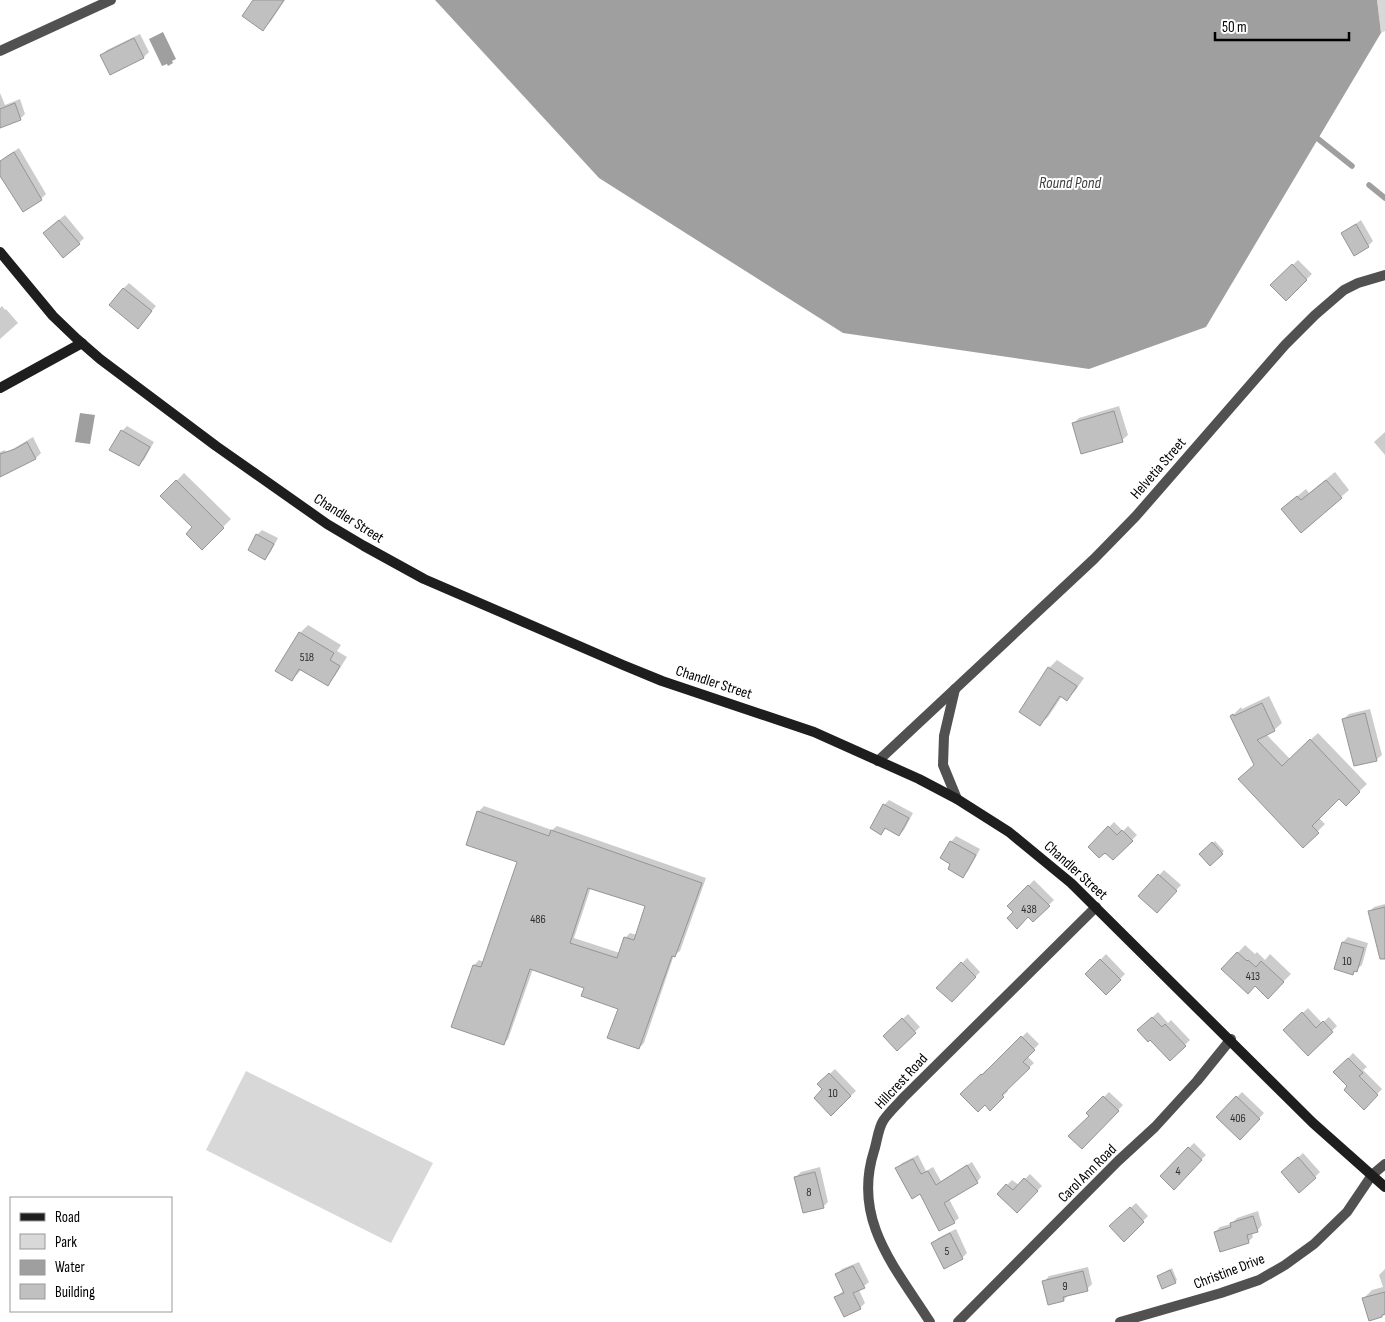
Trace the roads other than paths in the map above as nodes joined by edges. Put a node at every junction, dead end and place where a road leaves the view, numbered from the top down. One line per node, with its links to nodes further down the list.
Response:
1 (111, 0): 2 (street)
2 (0, 51)
3 (0, 252): 5 (main road, Chandler Street)
4 (1385, 275): 7 (street, Helvetia Street)
5 (82, 343): 6 (main road); 8 (main road, Chandler Street)
6 (0, 388)
7 (955, 688): 8 (street, Helvetia Street); 9 (street)
8 (878, 761): 9 (main road, Chandler Street)
9 (958, 799): 10 (main road, Chandler Street)
10 (1096, 907): 11 (main road, Chandler Street); 15 (street, Hillcrest Road)
11 (1231, 1040): 13 (main road, Chandler Street); 16 (street, Carol Ann Road)
12 (1385, 1164): 13 (street, Christine Drive)
13 (1372, 1175): 14 (main road, Chandler Street); 17 (street, Christine Drive)
14 (1385, 1187)
15 (930, 1322)
16 (958, 1322)
17 (1120, 1322)

